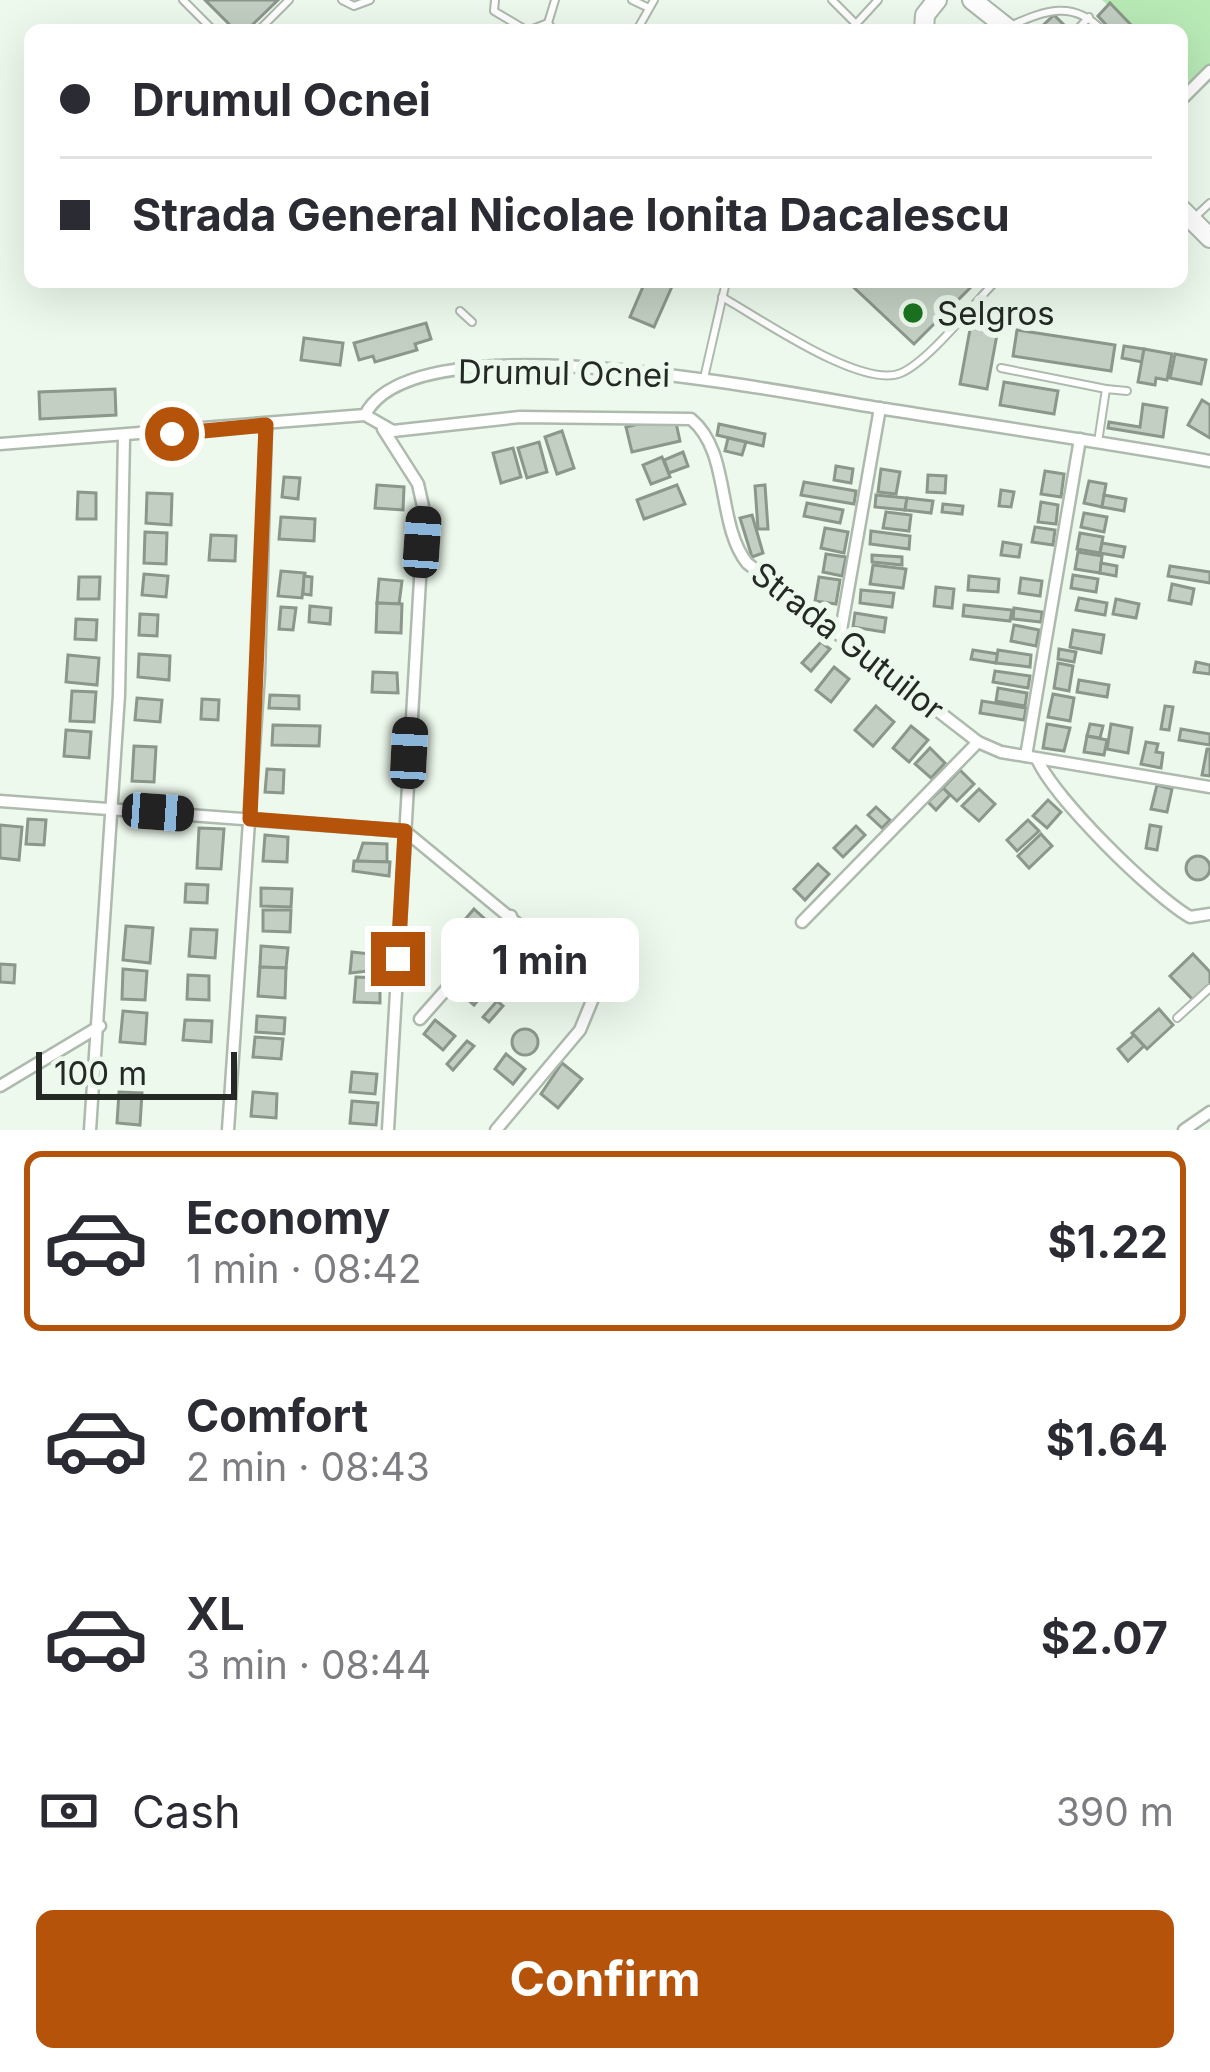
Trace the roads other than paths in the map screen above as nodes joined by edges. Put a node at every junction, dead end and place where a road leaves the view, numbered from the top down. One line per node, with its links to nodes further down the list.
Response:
1 (183, 0): 12 (lane)
2 (289, 0): 13 (lane)
3 (342, 0): 4 (lane)
4 (370, 0)
5 (495, 0): 14 (lane)
6 (632, 0): 9 (lane)
7 (832, 0): 15 (lane)
8 (878, 0): 16 (lane)
9 (652, 4)
10 (982, 9): 17 (main road)
11 (1089, 17): 18 (lane); 19 (lane); 20 (lane)
12 (207, 24)
13 (265, 24)
14 (512, 24)
15 (853, 24)
16 (859, 24)
17 (1009, 24)
18 (1019, 24)
19 (1084, 24)
20 (1096, 24)
21 (1210, 71): 22 (street)
22 (1188, 93)
23 (1188, 216): 24 (main road)
24 (1210, 238)
25 (724, 288): 27 (lane)
26 (989, 288): 27 (lane)
27 (722, 297): 31 (lane)
28 (460, 311): 29 (lane)
29 (472, 322)
30 (1000, 368): 32 (lane)
31 (704, 378): 34 (street, Drumul Ocnei); 35 (street, Drumul Ocnei)
32 (1106, 388): 33 (lane); 40 (lane)
33 (1126, 391)
34 (880, 408): 39 (street, Drumul Ocnei); 43 (street)
35 (365, 415): 36 (street); 37 (street)
36 (266, 425): 38 (street); 49 (street)
37 (383, 429): 43 (street, Strada Gutuilor); 50 (street)
38 (124, 437): 41 (street); 48 (street)
39 (1080, 439): 40 (street, Drumul Ocnei); 45 (street)
40 (1099, 442): 42 (street, Drumul Ocnei)
41 (0, 444)
42 (1210, 461)
43 (840, 636): 44 (street, Strada Gutuilor)
44 (978, 742): 45 (street, Strada Gutuilor); 53 (street)
45 (1031, 758): 46 (street, Strada Gutuilor); 51 (street)
46 (1210, 787)
47 (0, 801): 48 (street)
48 (111, 809): 49 (street); 57 (street)
49 (250, 819): 50 (street); 61 (street)
50 (405, 831): 52 (street); 62 (street)
51 (1210, 914)
52 (511, 916): 56 (street); 63 (street)
53 (802, 922)
54 (1210, 988): 55 (lane)
55 (1177, 1018)
56 (421, 1019)
57 (100, 1026): 58 (street); 60 (street)
58 (0, 1086)
59 (1210, 1112): 64 (street)
60 (90, 1130)
61 (228, 1130)
62 (388, 1130)
63 (496, 1130)
64 (1184, 1130)

